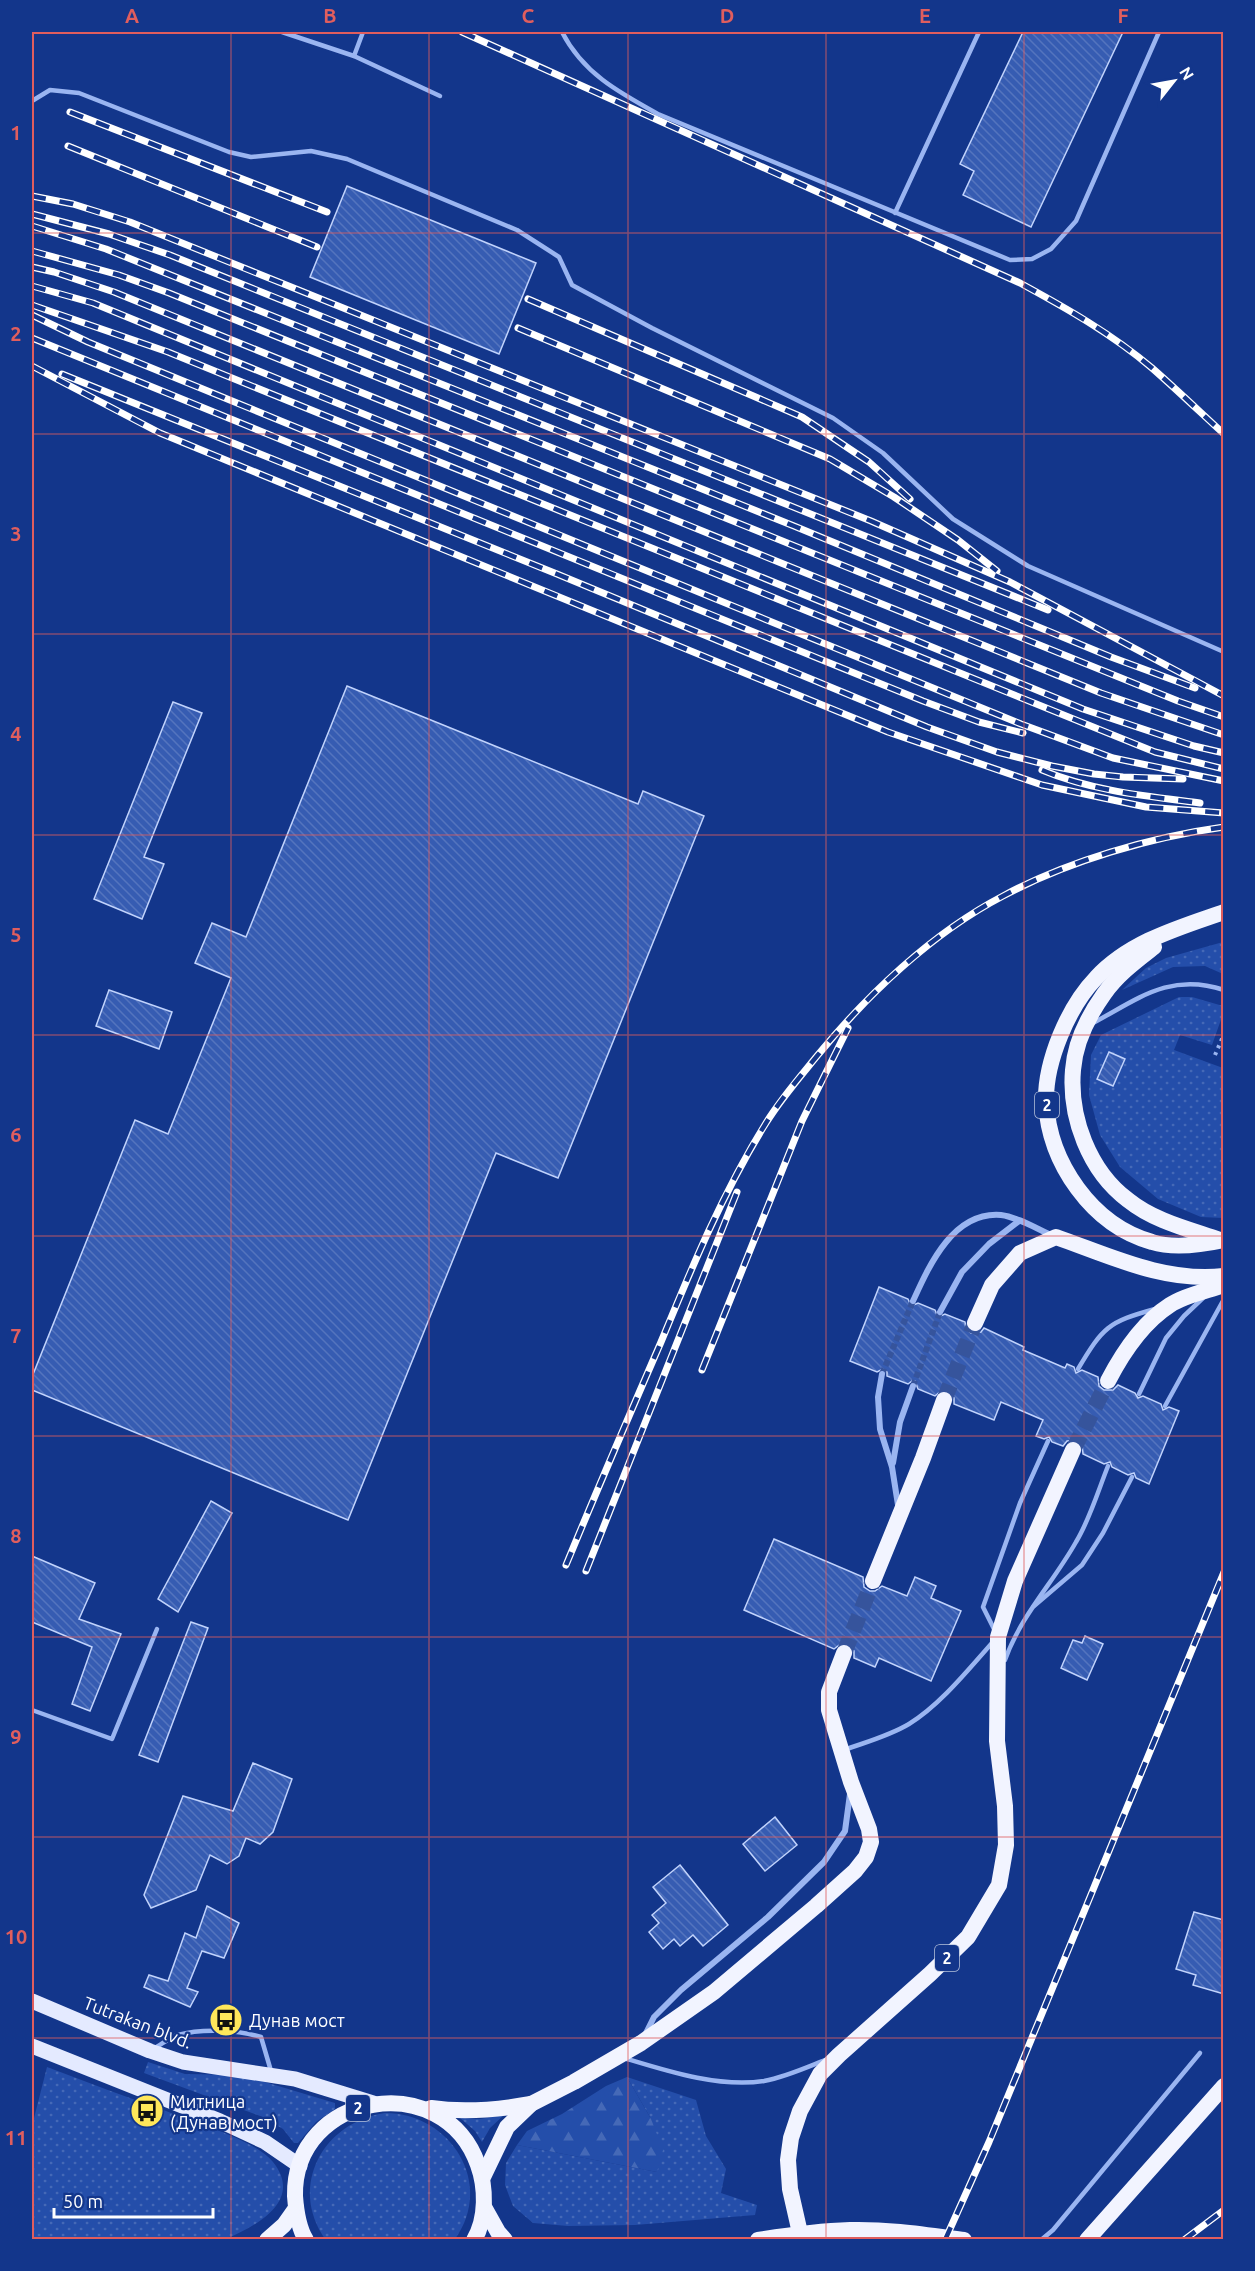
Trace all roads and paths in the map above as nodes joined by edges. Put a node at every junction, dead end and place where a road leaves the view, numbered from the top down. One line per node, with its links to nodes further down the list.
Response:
1 (282, 32): 6 (lane)
2 (363, 32): 6 (lane)
3 (562, 32): 9 (lane)
4 (980, 32): 9 (lane)
5 (1160, 32): 9 (lane)
6 (354, 56): 7 (lane)
7 (440, 96)
8 (32, 101): 10 (lane)
9 (895, 213)
10 (1224, 652)
11 (1224, 912): 12 (highway, 2)
12 (1193, 923): 14 (highway, 2); 19 (highway, 2)
13 (1224, 990): 14 (lane)
14 (1084, 1028): 19 (highway, 2)
15 (1224, 1034): 16 (path)
16 (1215, 1055)
17 (1019, 1221): 18 (street); 21 (street); 23 (street)
18 (1056, 1237): 20 (highway); 24 (highway)
19 (1222, 1240)
20 (1221, 1287): 22 (highway); 29 (lane); 31 (lane)
21 (913, 1301)
22 (1171, 1304): 25 (lane); 27 (highway)
23 (940, 1312)
24 (975, 1323)
25 (1078, 1369)
26 (882, 1374): 35 (street)
27 (1108, 1381)
28 (913, 1386): 35 (street)
29 (1139, 1394)
30 (944, 1400): 37 (highway)
31 (1165, 1406)
32 (1048, 1441): 41 (lane)
33 (1073, 1450): 41 (highway, 2)
34 (1108, 1466): 39 (lane)
35 (892, 1467): 37 (street)
36 (1132, 1477): 39 (lane)
37 (900, 1514): 38 (highway)
38 (873, 1581)
39 (1029, 1610): 43 (lane)
40 (157, 1629): 44 (lane)
41 (998, 1637): 43 (highway, 2); 45 (lane)
42 (844, 1653): 45 (highway, 2)
43 (998, 1679): 52 (highway, 2)
44 (32, 1710)
45 (842, 1751): 46 (highway, 2)
46 (851, 1782): 48 (street); 48 (highway, 2)
47 (32, 2001): 50 (main road, Tutrakan blvd.)
48 (641, 2043): 53 (highway, 2)
49 (32, 2046): 59 (main road)
50 (150, 2051): 54 (main road, Tutrakan blvd.); 54 (lane)
51 (1200, 2053): 70 (lane)
52 (838, 2055): 53 (lane); 63 (highway, 2)
53 (618, 2056): 57 (highway, 2)
54 (272, 2074): 56 (main road, Tutrakan blvd.)
55 (1224, 2086): 71 (highway)
56 (373, 2103): 58 (highway, 2); 59 (highway, 2)
57 (531, 2104): 58 (highway); 60 (highway, 2)
58 (420, 2106): 60 (highway, 2)
59 (300, 2166): 62 (highway, 2)
60 (483, 2177): 61 (highway, 2)
61 (484, 2207): 66 (highway, 2); 67 (highway, 2)
62 (296, 2208): 64 (highway); 65 (highway, 2)
63 (800, 2234): 68 (highway); 69 (highway)
64 (267, 2240)
65 (306, 2240)
66 (474, 2240)
67 (505, 2240)
68 (758, 2240)
69 (964, 2240)
70 (1041, 2240)
71 (1087, 2240)

